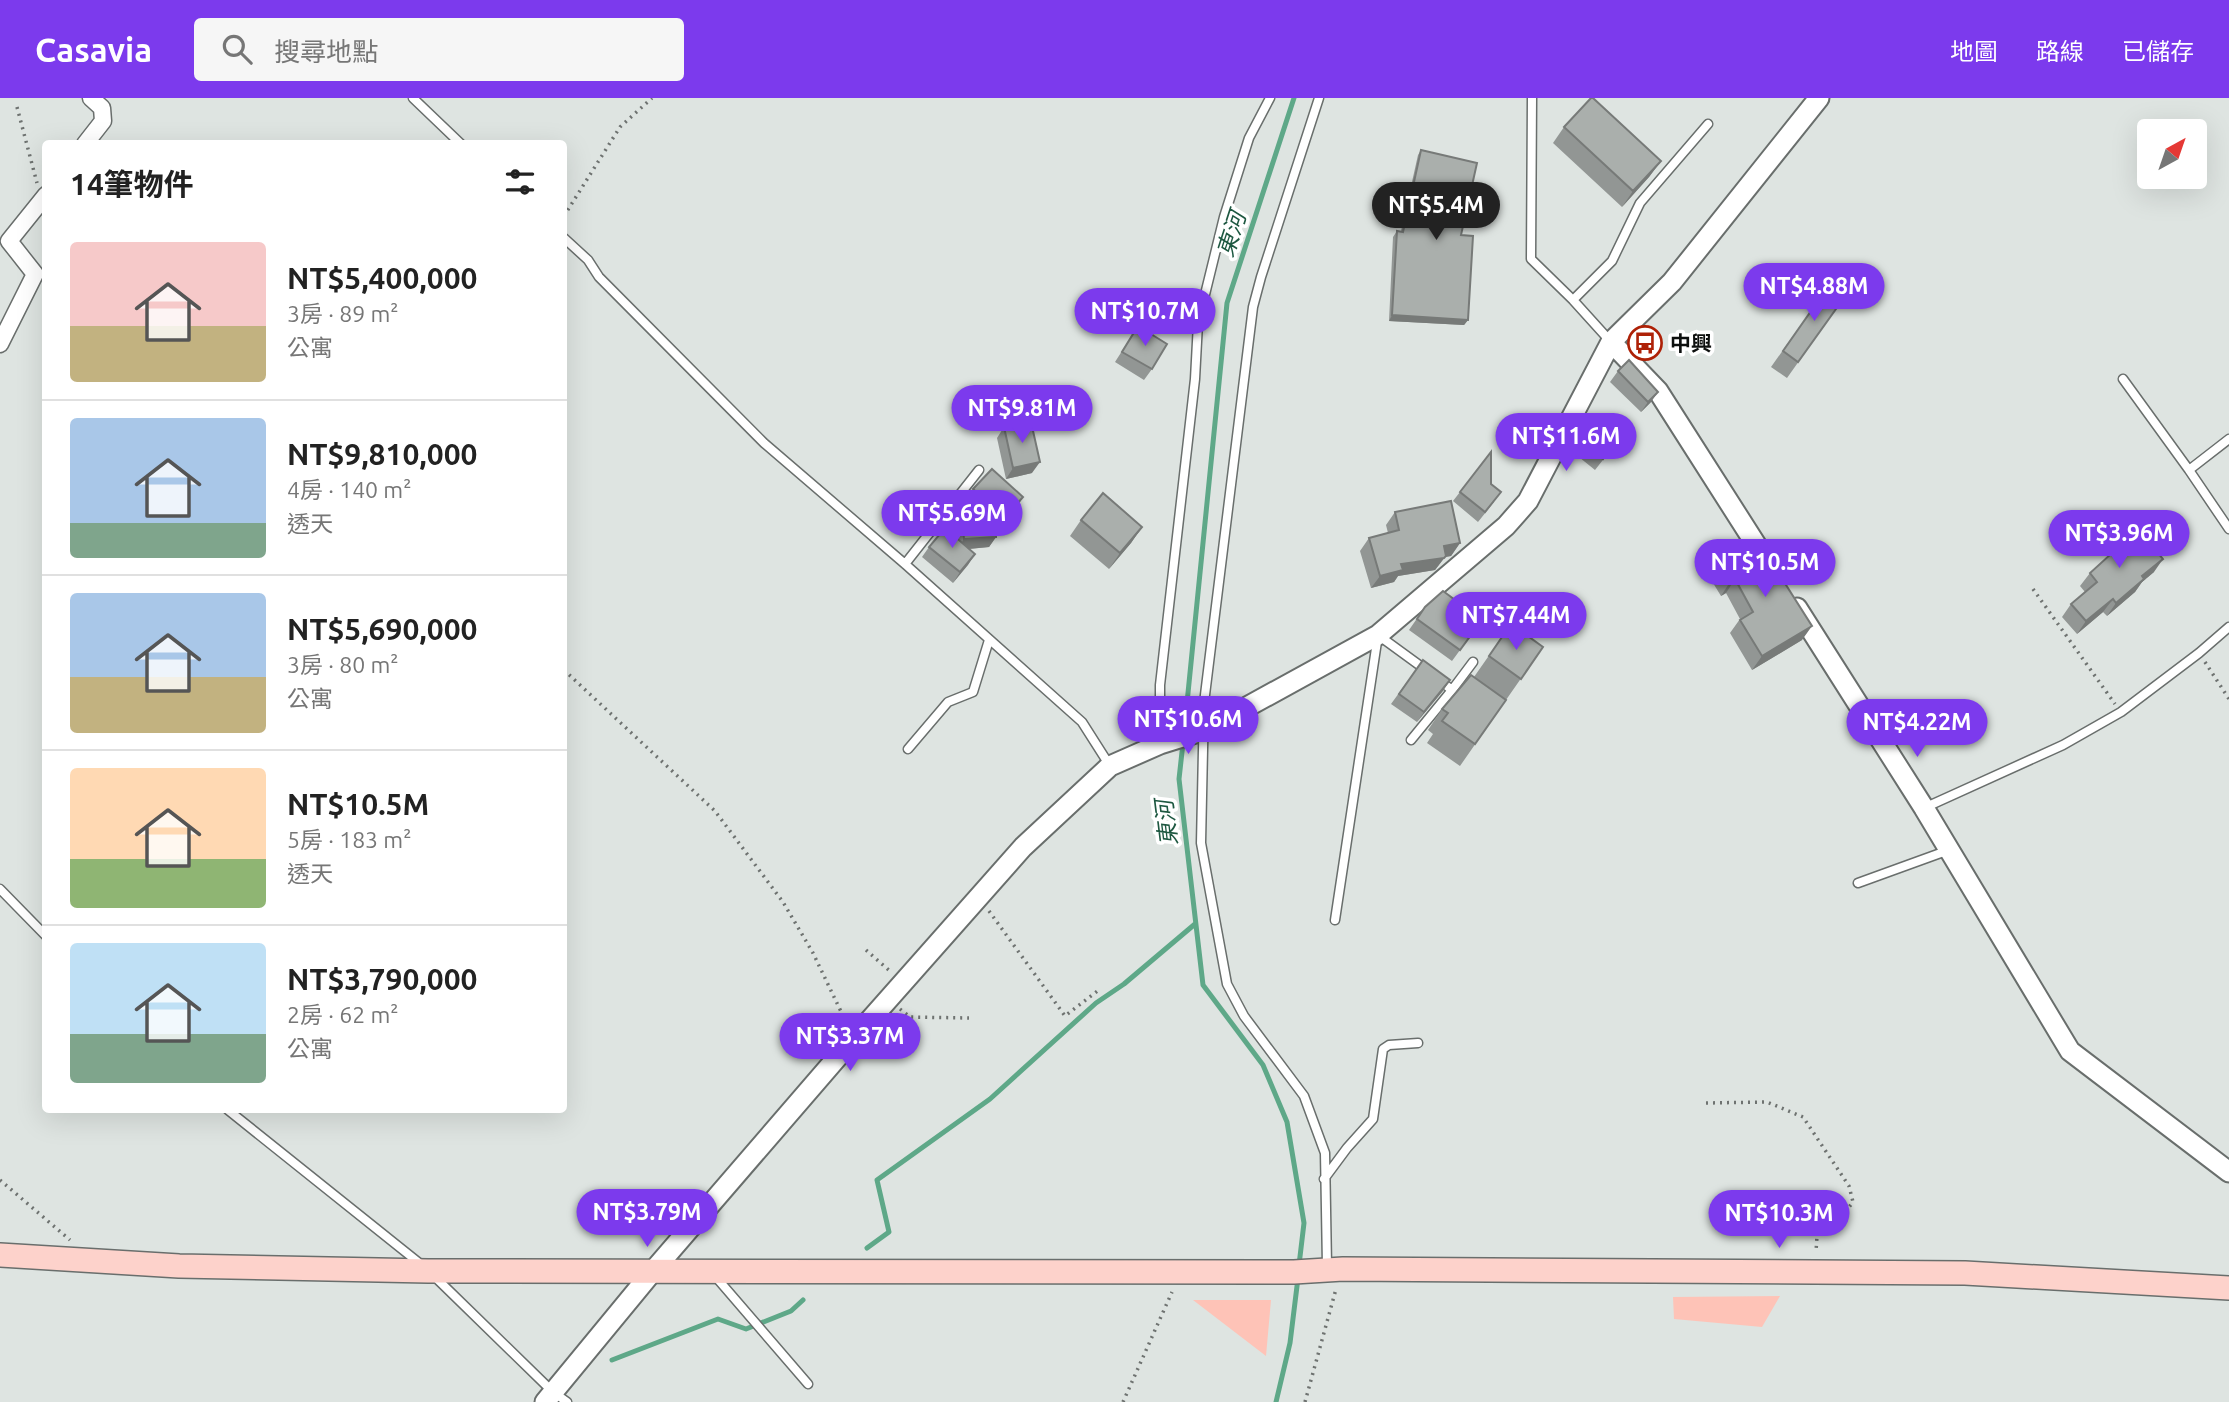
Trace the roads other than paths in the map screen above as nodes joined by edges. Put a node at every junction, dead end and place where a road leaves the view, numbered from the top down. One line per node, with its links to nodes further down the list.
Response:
1 (91, 98): 8 (street)
2 (413, 98): 9 (lane)
3 (1270, 98): 28 (lane)
4 (1319, 98): 26 (lane)
5 (1532, 98): 12 (lane)
6 (1819, 98): 13 (street)
7 (1709, 124): 12 (lane)
8 (88, 140)
9 (457, 140)
10 (42, 198): 14 (street)
11 (567, 241): 20 (lane)
12 (1573, 300): 13 (lane)
13 (1611, 342): 22 (street); 31 (street)
14 (0, 344)
15 (2123, 379): 18 (lane)
16 (2229, 439): 18 (lane)
17 (979, 470): 20 (lane)
18 (2189, 470): 19 (lane)
19 (2229, 529)
20 (905, 564): 23 (lane)
21 (2229, 628): 31 (lane)
22 (1378, 635): 25 (lane); 26 (street); 35 (lane)
23 (989, 640): 29 (lane); 30 (lane)
24 (1473, 662): 25 (lane)
25 (1452, 690): 27 (lane)
26 (1205, 730): 28 (street); 40 (lane)
27 (1411, 740)
28 (1160, 744): 30 (street)
29 (908, 749)
30 (1110, 766): 44 (street)
31 (1924, 808): 32 (street)
32 (1949, 850): 33 (lane); 39 (street)
33 (1858, 883)
34 (0, 889): 36 (lane)
35 (1335, 920)
36 (42, 932)
37 (1418, 1043): 40 (lane)
38 (232, 1113): 43 (lane)
39 (2229, 1172)
40 (1324, 1179): 42 (lane)
41 (0, 1255): 43 (main road)
42 (1335, 1269): 45 (main road); 46 (main road)
43 (428, 1271): 44 (main road); 48 (lane)
44 (653, 1271): 45 (main road); 48 (street)
45 (711, 1271): 47 (lane)
46 (2229, 1288)
47 (808, 1384)
48 (555, 1399)

